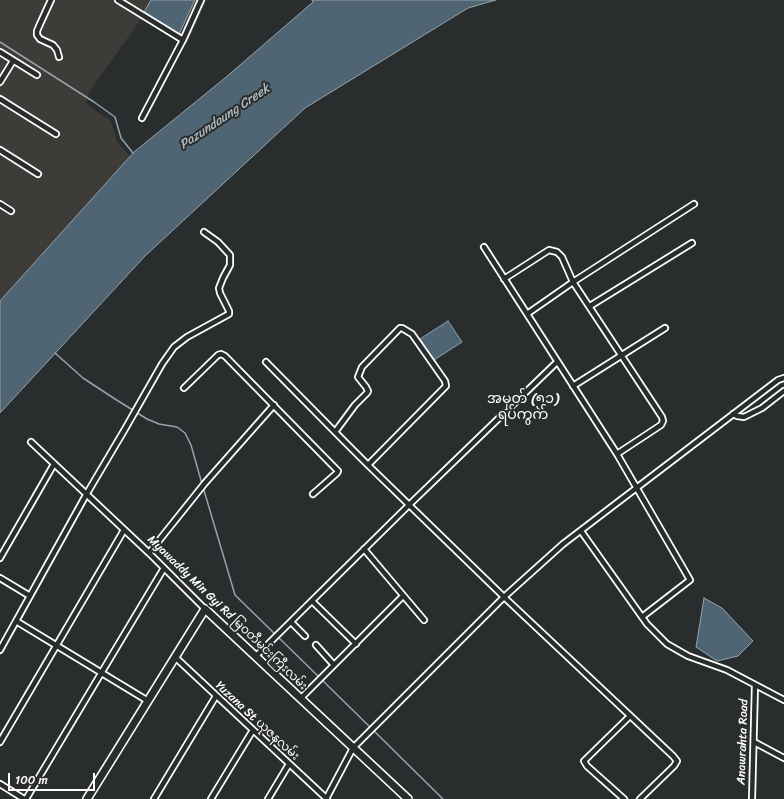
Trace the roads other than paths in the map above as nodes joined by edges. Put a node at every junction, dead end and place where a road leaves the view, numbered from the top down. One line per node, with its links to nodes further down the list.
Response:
1 (51, 0): 6 (street)
2 (118, 0): 4 (street)
3 (201, 0): 4 (street)
4 (183, 40): 11 (street)
5 (0, 52): 7 (street)
6 (59, 57)
7 (13, 61): 8 (street); 9 (street)
8 (37, 75)
9 (0, 82)
10 (0, 99): 12 (street)
11 (142, 118)
12 (56, 134)
13 (0, 150): 14 (street)
14 (38, 174)
15 (0, 204): 17 (street)
16 (694, 204): 22 (street)
17 (11, 211)
18 (204, 232): 41 (street)
19 (692, 243): 23 (street)
20 (484, 247): 21 (street)
21 (504, 279): 22 (street); 24 (street)
22 (573, 282): 23 (street); 24 (street)
23 (590, 306): 26 (street)
24 (527, 314): 28 (street)
25 (665, 328): 26 (street)
26 (622, 356): 30 (street); 37 (street)
27 (266, 362): 35 (street)
28 (557, 362): 30 (street); 43 (street)
29 (784, 378): 34 (street)
30 (573, 386): 37 (street)
31 (184, 388): 33 (street)
32 (784, 391): 34 (street)
33 (274, 405): 42 (street); 47 (street)
34 (733, 414): 40 (street)
35 (335, 432): 39 (street); 39 (street)
36 (31, 442): 38 (street, Myawaddy Min Gyi Rd မြဝတီမင်းကြီးလမ်း)
37 (617, 454): 40 (street)
38 (54, 464): 41 (street, Myawaddy Min Gyi Rd မြဝတီမင်းကြီးလမ်း); 48 (street)
39 (368, 465): 43 (street)
40 (637, 488): 45 (street); 56 (street)
41 (86, 494): 44 (street, Myawaddy Min Gyi Rd မြဝတီမင်းကြီးလမ်း); 51 (street)
42 (313, 494)
43 (408, 505): 46 (street); 53 (street)
44 (124, 530): 47 (street, Myawaddy Min Gyi Rd မြဝတီမင်းကြီးလမ်း); 62 (street)
45 (581, 531): 53 (street); 56 (street)
46 (364, 549): 52 (street); 54 (street)
47 (149, 553): 49 (street, Myawaddy Min Gyi Rd မြဝတီမင်းကြီးလမ်း)
48 (0, 558)
49 (164, 568): 55 (street, Myawaddy Min Gyi Rd မြဝတီမင်းကြီးလမ်း); 68 (street)
50 (0, 578): 51 (street)
51 (30, 596): 58 (street)
52 (403, 596): 57 (street); 61 (street)
53 (504, 597): 74 (street); 78 (street)
54 (312, 601): 59 (street); 61 (street)
55 (205, 609): 65 (main road, Myawaddy Min Gyi Rd မြဝတီမင်းကြီးလမ်း); 66 (main road)
56 (642, 617): 69 (street)
57 (424, 620)
58 (16, 621): 62 (street); 64 (street)
59 (291, 622): 60 (street); 65 (street)
60 (305, 636)
61 (356, 644): 67 (street)
62 (57, 646): 68 (street); 76 (street)
63 (316, 646): 67 (street)
64 (0, 650)
65 (256, 656): 71 (main road, Myawaddy Min Gyi Rd မြဝတီမင်းကြီးလမ်း)
66 (175, 657): 70 (street, Yuzana St ယုဇနလမ်း); 73 (main road)
67 (334, 665): 71 (street)
68 (101, 672): 73 (street); 82 (street)
69 (755, 685): 72 (street); 77 (street, Anawrahta Road)
70 (216, 696): 75 (street, Yuzana St ယုဇနလမ်း); 84 (street)
71 (301, 698): 78 (main road, Myawaddy Min Gyi Rd မြဝတီမင်းကြီးလမ်း)
72 (784, 700)
73 (148, 701): 83 (main road)
74 (630, 716): 89 (street); 90 (street)
75 (253, 730): 80 (street, Yuzana St ယုဇနလမ်း); 85 (street)
76 (0, 742)
77 (754, 742): 79 (street); 91 (street, Anawrahta Road)
78 (353, 748): 87 (street); 88 (main road, Myawaddy Min Gyi Rd မြဝတီမင်းကြီးလမ်း)
79 (784, 758)
80 (289, 764): 86 (street); 87 (street, Yuzana St ယုဇနလမ်း)
81 (0, 784): 82 (street)
82 (25, 799)
83 (87, 799)
84 (154, 799)
85 (211, 799)
86 (268, 799)
87 (326, 799)
88 (408, 799)
89 (624, 799)
90 (640, 799)
91 (752, 799)

